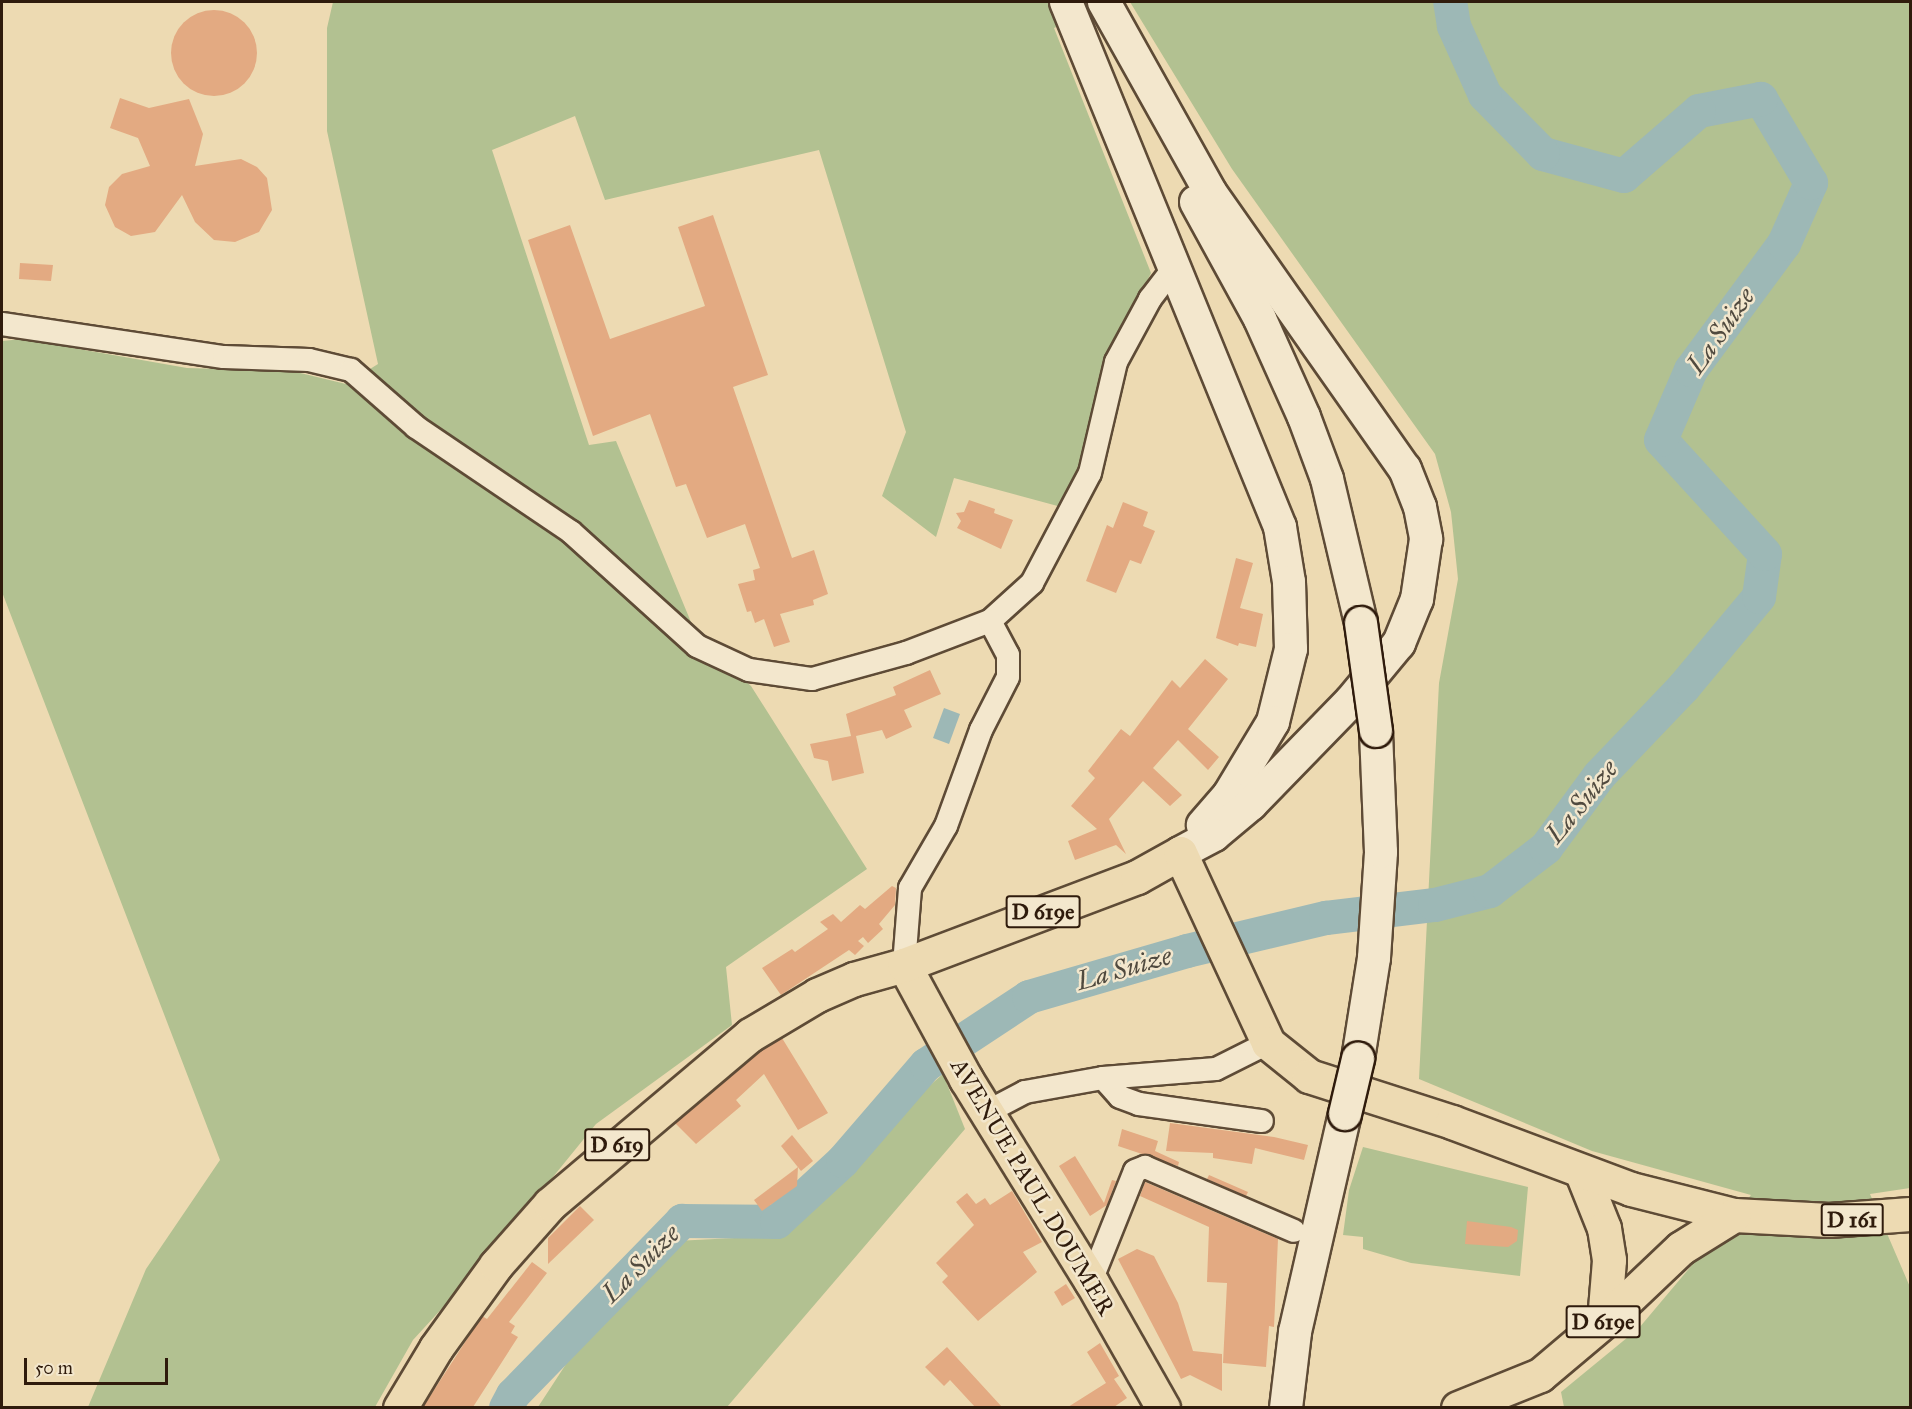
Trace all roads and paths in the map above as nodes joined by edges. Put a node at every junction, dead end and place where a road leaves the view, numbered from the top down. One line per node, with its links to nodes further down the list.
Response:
1 (1066, 2): 4 (main road)
2 (1085, 2): 21 (main road, bridge)
3 (1104, 2): 7 (main road)
4 (1176, 265): 6 (street); 7 (main road)
5 (2, 324): 6 (street)
6 (990, 621): 8 (street)
7 (1180, 853): 8 (main road, D 619e); 9 (main road)
8 (903, 965): 11 (main road, AVENUE PAUL DOUMER); 19 (main road, D 619)
9 (1268, 1042): 10 (street); 13 (main road)
10 (1103, 1078): 11 (street); 12 (street)
11 (987, 1112): 17 (main road, AVENUE PAUL DOUMER)
12 (1262, 1121)
13 (1582, 1173): 15 (main road); 18 (main road, D 619e)
14 (1911, 1214): 15 (main road, D 161)
15 (1734, 1215): 18 (main road, D 619e)
16 (1294, 1231): 17 (street)
17 (1091, 1281): 20 (main road, AVENUE PAUL DOUMER)
18 (1604, 1321): 22 (main road, D 619e)
19 (400, 1407)
20 (1163, 1407)
21 (1286, 1407)
22 (1458, 1407)

